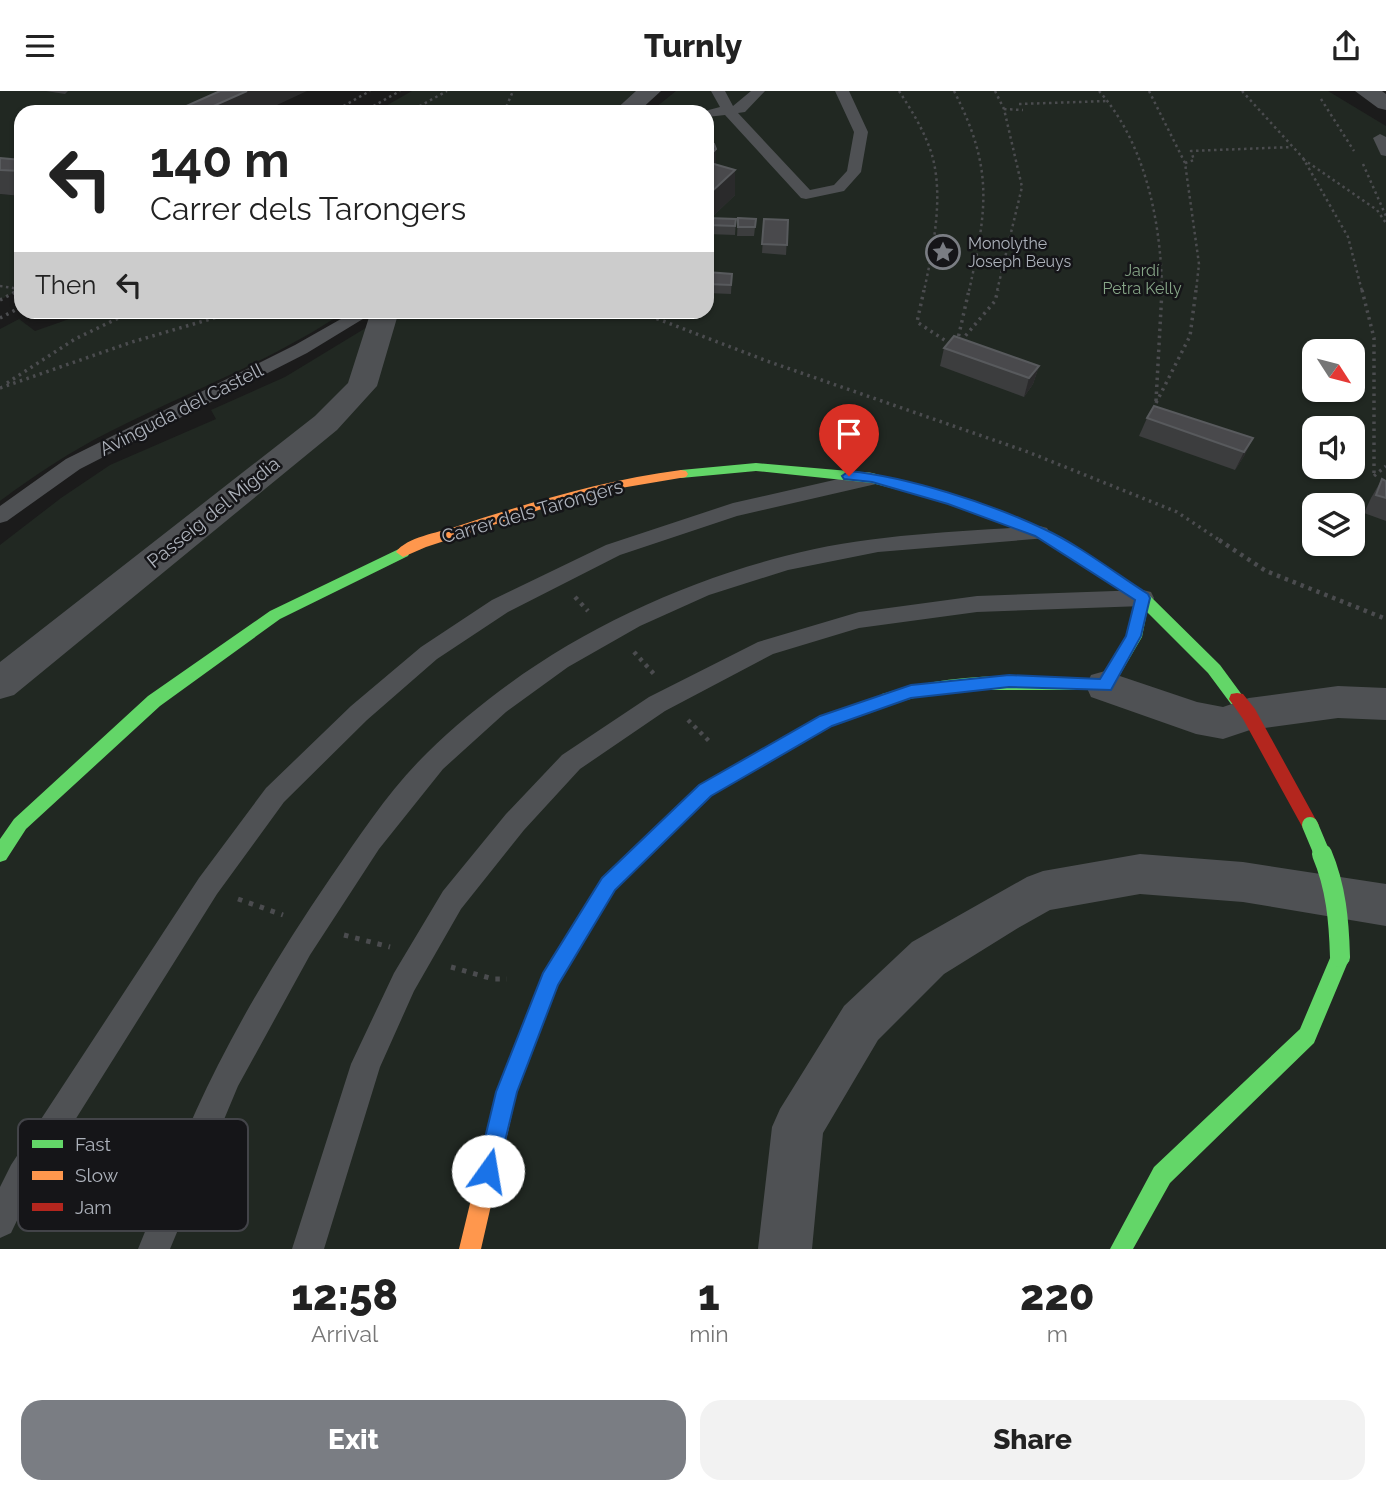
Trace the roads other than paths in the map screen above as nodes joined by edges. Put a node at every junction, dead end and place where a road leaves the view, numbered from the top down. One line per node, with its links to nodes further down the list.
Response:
1 (650, 91): 7 (street)
2 (718, 91): 8 (lane)
3 (758, 91): 8 (lane)
4 (842, 91): 8 (lane)
5 (1366, 91): 6 (street)
6 (1386, 103)
7 (633, 105)
8 (727, 110): 9 (lane)
9 (714, 112)
10 (354, 319): 13 (lane, Avinguda del Castell)
11 (382, 319): 16 (street, Passeig del Migdia)
12 (872, 478): 14 (street, Carrer dels Tarongers); 20 (street, Carrer dels Tarongers); 22 (lane)
13 (0, 516)
14 (1040, 533): 15 (street, Carrer dels Tarongers); 23 (lane)
15 (1143, 598): 17 (street); 19 (street, Carrer dels Tarongers); 28 (lane)
16 (0, 684)
17 (1105, 686): 19 (street); 29 (street)
18 (1386, 704): 19 (street)
19 (1249, 714): 31 (street, Carrer dels Tarongers, bridge)
20 (0, 854)
21 (1386, 905): 30 (street)
22 (59, 1119)
23 (210, 1119)
24 (18, 1185): 25 (lane)
25 (0, 1222)
26 (163, 1231): 27 (lane)
27 (155, 1249)
28 (308, 1249)
29 (470, 1249)
30 (785, 1249)
31 (1121, 1249)

